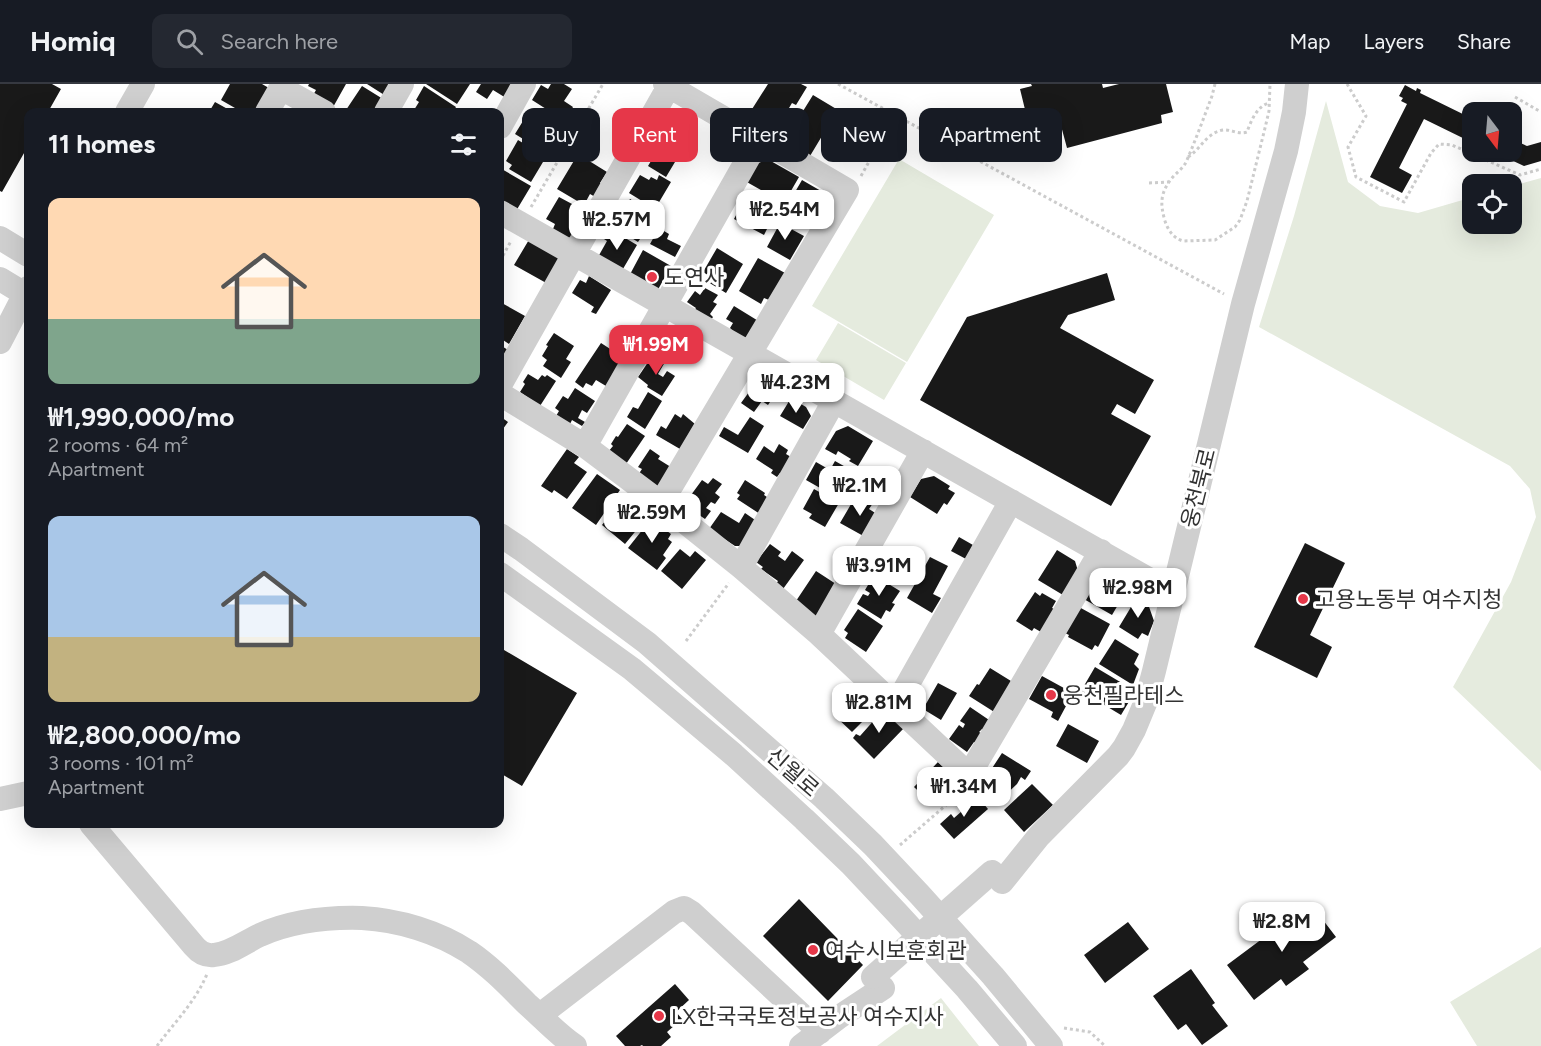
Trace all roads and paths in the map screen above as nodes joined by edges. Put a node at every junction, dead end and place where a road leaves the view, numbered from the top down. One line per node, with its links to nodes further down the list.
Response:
1 (142, 84): 14 (street)
2 (402, 84): 17 (street)
3 (524, 84): 21 (street)
4 (603, 84): 32 (path)
5 (838, 84): 18 (path)
6 (1215, 84): 23 (path)
7 (1270, 84): 13 (path)
8 (1297, 84): 40 (street, 웅천북로)
9 (1347, 84): 27 (path)
10 (667, 85): 19 (street); 36 (street)
11 (282, 86): 15 (street); 16 (street)
12 (1515, 97): 20 (path)
13 (1269, 103): 23 (path); 28 (path)
14 (129, 108)
15 (269, 108)
16 (318, 108)
17 (388, 108)
18 (882, 108)
19 (710, 110)
20 (1541, 112)
21 (504, 119)
22 (907, 122): 40 (path)
23 (1188, 157): 28 (path)
24 (746, 162): 41 (street)
25 (799, 162): 30 (street)
26 (869, 162): 30 (path)
27 (1541, 169)
28 (1169, 182): 29 (path)
29 (1149, 183)
30 (847, 190): 43 (street)
31 (504, 214): 32 (street)
32 (521, 224): 35 (path); 36 (street)
33 (0, 238): 34 (street)
34 (24, 253)
35 (504, 254)
36 (574, 254): 41 (street); 44 (street)
37 (0, 279): 38 (street)
38 (24, 291)
39 (24, 298): 42 (street)
40 (1243, 304): 55 (street, 웅천북로)
41 (665, 305): 43 (street); 47 (street)
42 (0, 342)
43 (750, 353): 46 (street); 50 (street)
44 (504, 378)
45 (504, 396): 47 (street)
46 (834, 401): 48 (street); 53 (street)
47 (585, 446): 50 (street)
48 (923, 451): 49 (street); 56 (street)
49 (1011, 501): 52 (street); 58 (street)
50 (661, 503): 53 (street)
51 (504, 538): 67 (street, 신월로)
52 (1101, 551): 55 (street); 59 (street)
53 (741, 567): 56 (street); 57 (path)
54 (504, 577): 70 (street, 신월로)
55 (1173, 593): 66 (street, 웅천북로)
56 (819, 634): 58 (street)
57 (686, 641)
58 (896, 705): 59 (street)
59 (969, 775): 63 (path)
60 (24, 794): 61 (street)
61 (0, 799)
62 (94, 828): 64 (street)
63 (900, 845)
64 (213, 955): 65 (street); 68 (path)
65 (540, 1016): 66 (street); 69 (street)
66 (810, 1039)
67 (1047, 1041): 71 (path)
68 (157, 1046)
69 (575, 1046)
70 (1015, 1046)
71 (1105, 1046)

